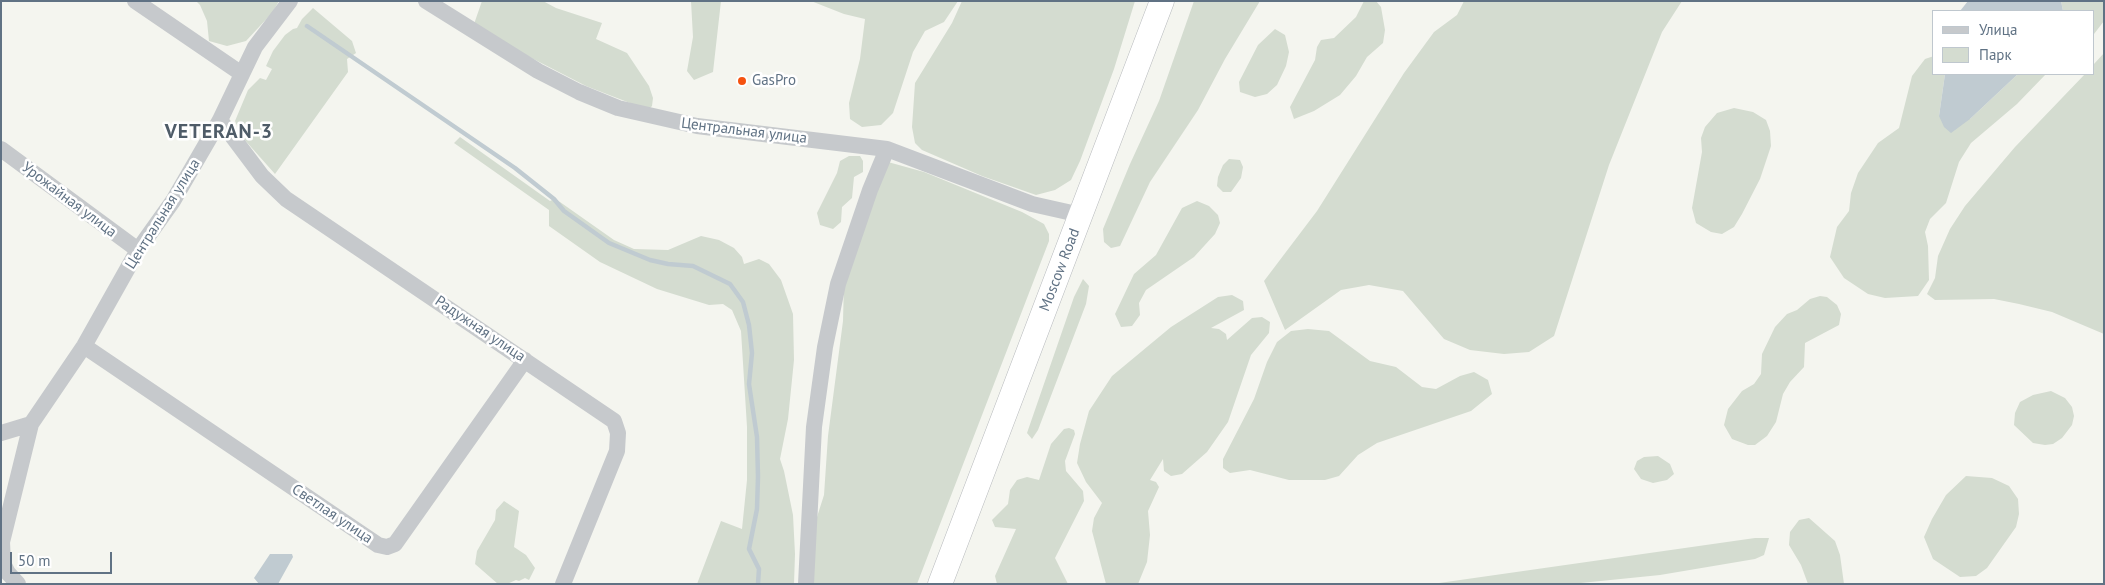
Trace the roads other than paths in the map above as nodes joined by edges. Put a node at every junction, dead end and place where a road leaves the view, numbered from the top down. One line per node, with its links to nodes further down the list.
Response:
1 (135, 1): 5 (street)
2 (290, 1): 5 (street, Центральная улица)
3 (1162, 1): 9 (highway, Moscow Road)
4 (431, 3): 8 (street, Центральная улица)
5 (242, 74): 6 (street, Центральная улица)
6 (220, 120): 10 (street, Центральная улица); 12 (street, Радужная улица)
7 (1, 149): 10 (street, Урожайная улица)
8 (887, 149): 9 (street, Центральная улица); 17 (street)
9 (1081, 215): 18 (highway, Moscow Road)
10 (138, 250): 11 (street, Центральная улица)
11 (84, 346): 12 (street, Светлая улица); 13 (street, Центральная улица)
12 (525, 360): 16 (street, Радужная улица)
13 (30, 424): 14 (street); 15 (street)
14 (1, 433)
15 (18, 584)
16 (564, 584)
17 (806, 584)
18 (940, 584)

